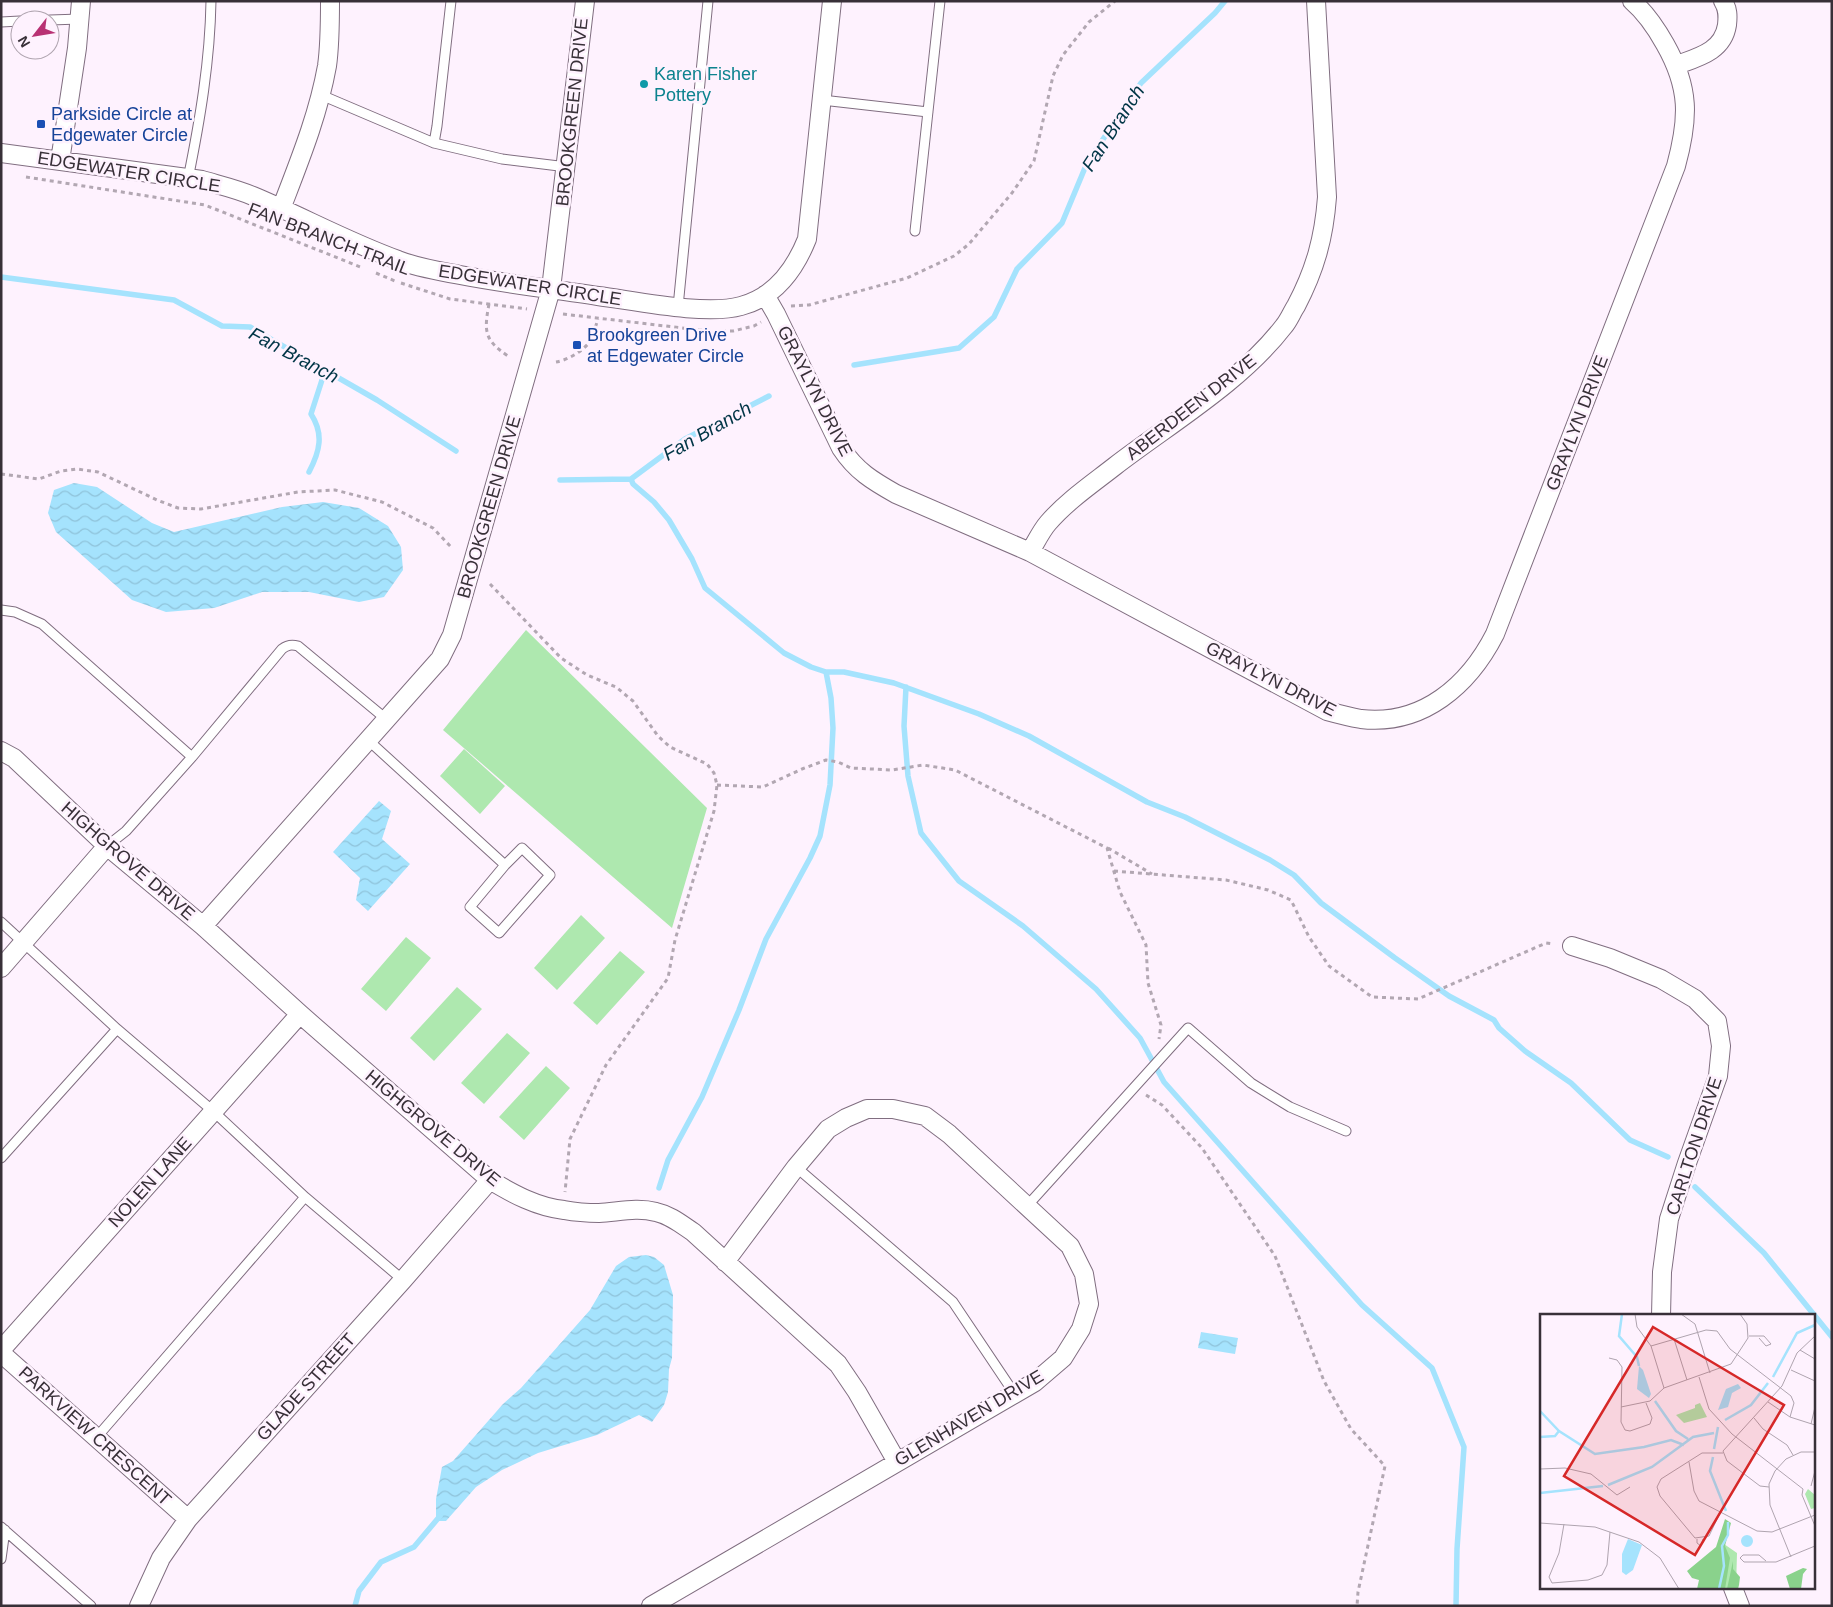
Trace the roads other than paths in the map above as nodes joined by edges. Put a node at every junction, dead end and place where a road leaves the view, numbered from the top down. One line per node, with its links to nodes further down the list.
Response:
1 (81, 1): 12 (street)
2 (211, 1): 22 (lane)
3 (330, 1): 15 (street)
4 (451, 1): 18 (lane)
5 (585, 1): 21 (street, BROOKGREEN DRIVE)
6 (708, 1): 27 (lane)
7 (832, 1): 16 (street, EDGEWATER CIRCLE)
8 (940, 1): 17 (lane)
9 (1316, 1): 28 (street, ABERDEEN DRIVE)
10 (1724, 1): 14 (street)
11 (1643, 5): 14 (street, GRAYLYN DRIVE)
12 (80, 19): 13 (lane); 20 (street)
13 (60, 20)
14 (1677, 65): 28 (street, GRAYLYN DRIVE)
15 (320, 95): 18 (lane); 23 (street)
16 (822, 100): 17 (lane); 26 (street, EDGEWATER CIRCLE)
17 (928, 112): 24 (lane)
18 (434, 143): 21 (lane)
19 (1, 153): 20 (street, EDGEWATER CIRCLE)
20 (60, 161): 22 (street, EDGEWATER CIRCLE)
21 (566, 167): 25 (street, BROOKGREEN DRIVE)
22 (188, 179): 23 (street, EDGEWATER CIRCLE)
23 (281, 209): 25 (street, EDGEWATER CIRCLE)
24 (915, 231)
25 (552, 289): 27 (street, EDGEWATER CIRCLE); 30 (street, BROOKGREEN DRIVE)
26 (765, 295): 27 (street, EDGEWATER CIRCLE); 28 (street, GRAYLYN DRIVE)
27 (678, 307)
28 (1030, 552)
29 (1, 610): 33 (lane)
30 (386, 719): 31 (street, BROOKGREEN DRIVE); 33 (lane)
31 (368, 740): 35 (lane); 37 (street, BROOKGREEN DRIVE)
32 (1, 751): 34 (street, HIGHGROVE DRIVE)
33 (192, 757): 34 (lane)
34 (107, 846): 37 (street, HIGHGROVE DRIVE); 38 (street)
35 (505, 865): 35 (lane)
36 (1, 922): 38 (lane)
37 (203, 926): 41 (street, HIGHGROVE DRIVE)
38 (24, 942): 40 (street); 42 (lane)
39 (1572, 946): 52 (street, CARLTON DRIVE)
40 (1, 968)
41 (300, 1014): 43 (street, NOLEN LANE); 47 (street, HIGHGROVE DRIVE)
42 (117, 1029): 43 (lane); 45 (lane)
43 (213, 1111): 48 (lane); 53 (street, NOLEN LANE)
44 (1346, 1131): 49 (lane)
45 (1, 1158)
46 (796, 1167): 49 (street, GLENHAVEN DRIVE); 50 (street, GLENHAVEN DRIVE); 54 (lane)
47 (490, 1180): 50 (street, HIGHGROVE DRIVE); 51 (street, GLADE STREET)
48 (305, 1197): 51 (lane); 55 (lane)
49 (1026, 1206): 54 (street, GLENHAVEN DRIVE)
50 (725, 1262): 56 (street, HIGHGROVE DRIVE)
51 (403, 1280): 57 (street, GLADE STREET)
52 (1661, 1314)
53 (1, 1352): 55 (street, PARKVIEW CRESCENT)
54 (1014, 1393): 56 (street, GLENHAVEN DRIVE)
55 (96, 1438): 57 (street, PARKVIEW CRESCENT)
56 (897, 1462): 63 (street, GLENHAVEN DRIVE)
57 (188, 1519): 62 (street, GLADE STREET)
58 (3, 1528): 59 (lane); 61 (lane)
59 (1, 1559)
60 (1734, 1590): 64 (street)
61 (91, 1606)
62 (139, 1606)
63 (651, 1606)
64 (1740, 1606)

